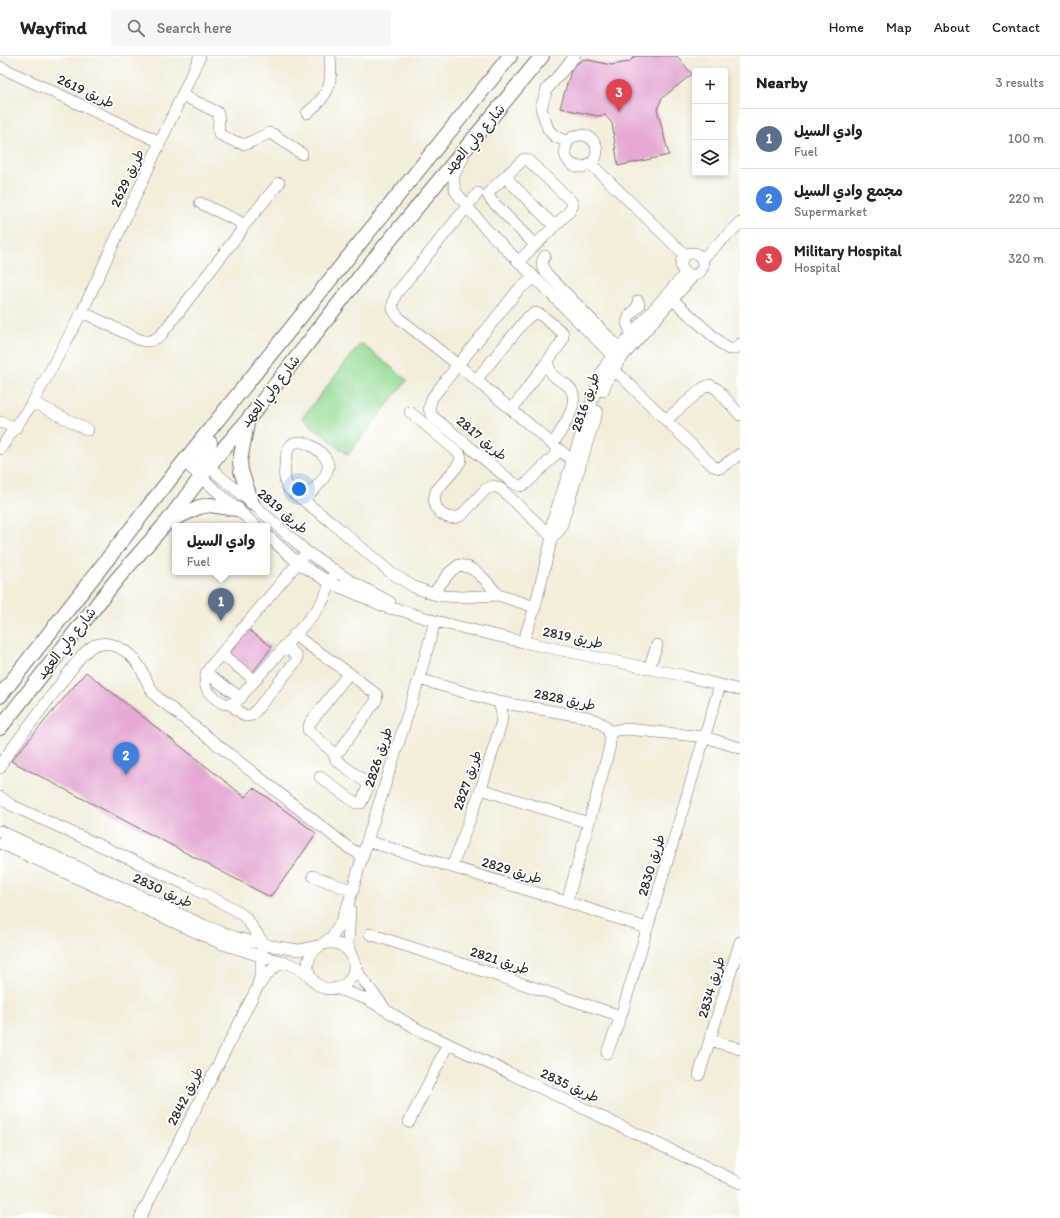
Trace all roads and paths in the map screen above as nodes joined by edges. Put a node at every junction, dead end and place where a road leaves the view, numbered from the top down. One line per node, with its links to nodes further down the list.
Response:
1 (200, 56): 7 (street, طريق 2629)
2 (330, 56): 8 (street)
3 (510, 56): 50 (main road, شارع ولي العهد)
4 (542, 56): 11 (main road, شارع ولي العهد)
5 (575, 56): 10 (street)
6 (0, 67): 9 (street, طريق 2619)
7 (182, 94): 9 (street, طريق 2629); 12 (street)
8 (307, 113)
9 (160, 142): 31 (street, طريق 2629)
10 (568, 142): 13 (street); 13 (street)
11 (469, 144): 18 (street); 42 (main road, شارع ولي العهد)
12 (302, 154)
13 (591, 164): 24 (street)
14 (505, 177): 20 (street); 20 (street); 23 (street)
15 (279, 183): 21 (street)
16 (478, 193): 18 (street)
17 (200, 203): 21 (street)
18 (467, 207): 26 (street); 36 (street)
19 (740, 222): 27 (street)
20 (554, 226): 23 (street)
21 (242, 228): 31 (street)
22 (740, 233): 27 (street)
23 (535, 245): 26 (street)
24 (685, 255): 27 (street); 27 (street)
25 (545, 256): 34 (street)
26 (519, 261): 28 (street)
27 (696, 269): 29 (street, طريق 2816); 32 (street, طريق 2816)
28 (536, 278): 34 (street); 36 (street)
29 (673, 300): 32 (street, طريق 2816); 33 (street)
30 (638, 301): 32 (street)
31 (82, 312): 38 (street, طريق 2629)
32 (633, 339): 34 (street, طريق 2816)
33 (740, 344)
34 (616, 359): 43 (street); 51 (street, طريق 2816)
35 (547, 362): 37 (street); 39 (street); 47 (street)
36 (458, 365): 37 (street); 47 (street, طريق 2817)
37 (476, 380): 39 (street)
38 (33, 402): 45 (street, طريق 2629); 46 (street)
39 (512, 409): 47 (street)
40 (410, 412): 58 (street)
41 (740, 415): 43 (street)
42 (247, 420): 50 (main road, شارع ولي العهد); 53 (main road)
43 (666, 420): 49 (street)
44 (0, 422): 45 (street)
45 (16, 428): 48 (street, طريق 2629)
46 (88, 430)
47 (556, 447): 51 (street)
48 (0, 449)
49 (740, 454)
50 (197, 463): 53 (street, طريق 2819); 54 (street, طريق 2819); 55 (main road, شارع ولي العهد); 80 (main road, شارع ولي العهد)
51 (576, 463): 58 (street, طريق 2816)
52 (303, 500): 52 (street); 63 (street)
53 (252, 504): 59 (street, طريق 2819)
54 (237, 509): 55 (main road); 56 (street, طريق 2819)
55 (167, 522): 84 (main road, شارع ولي العهد)
56 (253, 523)
57 (270, 538): 60 (street, طريق 2819)
58 (552, 538): 65 (street, طريق 2816)
59 (307, 552): 60 (street); 61 (street, طريق 2819)
60 (298, 563): 62 (street, طريق 2819); 72 (street)
61 (335, 570): 62 (street); 66 (street, طريق 2819)
62 (331, 583): 66 (street, طريق 2819); 68 (street)
63 (433, 594): 64 (street); 64 (street)
64 (498, 595): 65 (street)
65 (535, 607): 69 (street, طريق 2816)
66 (400, 610): 67 (street, طريق 2819)
67 (435, 621): 69 (street, طريق 2819); 76 (street, طريق 2826)
68 (294, 635): 71 (street); 75 (street)
69 (524, 642): 73 (street, طريق 2819)
70 (657, 645): 73 (street)
71 (284, 646): 77 (street); 83 (street)
72 (221, 654): 74 (street); 77 (street)
73 (650, 668): 78 (street, طريق 2819)
74 (206, 673): 81 (street); 83 (street)
75 (350, 673): 88 (street); 88 (street)
76 (419, 679): 82 (street, طريق 2828); 95 (street, طريق 2826)
77 (255, 680): 81 (street)
78 (720, 684): 79 (street, طريق 2819); 86 (street, طريق 2830)
79 (740, 690)
80 (0, 696)
81 (241, 698): 83 (street)
82 (498, 702): 85 (street, طريق 2828); 91 (street, طريق 2827)
83 (230, 704)
84 (0, 728)
85 (610, 732): 86 (street); 93 (street)
86 (705, 737): 87 (street); 103 (street, طريق 2830)
87 (740, 748)
88 (333, 752): 90 (street)
89 (0, 768): 97 (street)
90 (320, 777)
91 (481, 789): 93 (street); 98 (street, طريق 2827)
92 (0, 797): 105 (street)
93 (589, 823): 102 (street)
94 (0, 831): 105 (street, طريق 2830)
95 (367, 841): 97 (street, طريق 2826); 98 (street, طريق 2829)
96 (0, 843): 108 (street, طريق 2830)
97 (363, 856): 100 (street, طريق 2826)
98 (452, 867): 102 (street, طريق 2829)
99 (313, 876): 100 (street)
100 (353, 891): 101 (street, طريق 2826)
101 (349, 902): 106 (street, طريق 2826); 109 (street, طريق 2826)
102 (567, 902): 103 (street, طريق 2829)
103 (647, 928): 115 (street, طريق 2830)
104 (370, 934): 115 (street, طريق 2821)
105 (265, 945): 106 (street, طريق 2830); 108 (street)
106 (321, 945): 109 (street); 111 (street)
107 (739, 948): 116 (street, طريق 2834)
108 (260, 956): 110 (street, طريق 2830); 112 (street, طريق 2842)
109 (351, 956): 113 (street); 114 (street, طريق 2835)
110 (284, 962): 111 (street, طريق 2830); 112 (street, طريق 2842)
111 (312, 978): 113 (street)
112 (257, 988): 123 (street, طريق 2842)
113 (335, 988): 114 (street, طريق 2835)
114 (388, 1012): 117 (street, طريق 2835)
115 (621, 1016): 119 (street, طريق 2830)
116 (710, 1040): 118 (street, طريق 2834); 120 (street, طريق 2834)
117 (448, 1044): 121 (street); 122 (street, طريق 2835)
118 (740, 1049)
119 (607, 1053)
120 (698, 1075)
121 (409, 1122)
122 (740, 1183)
123 (140, 1218)

